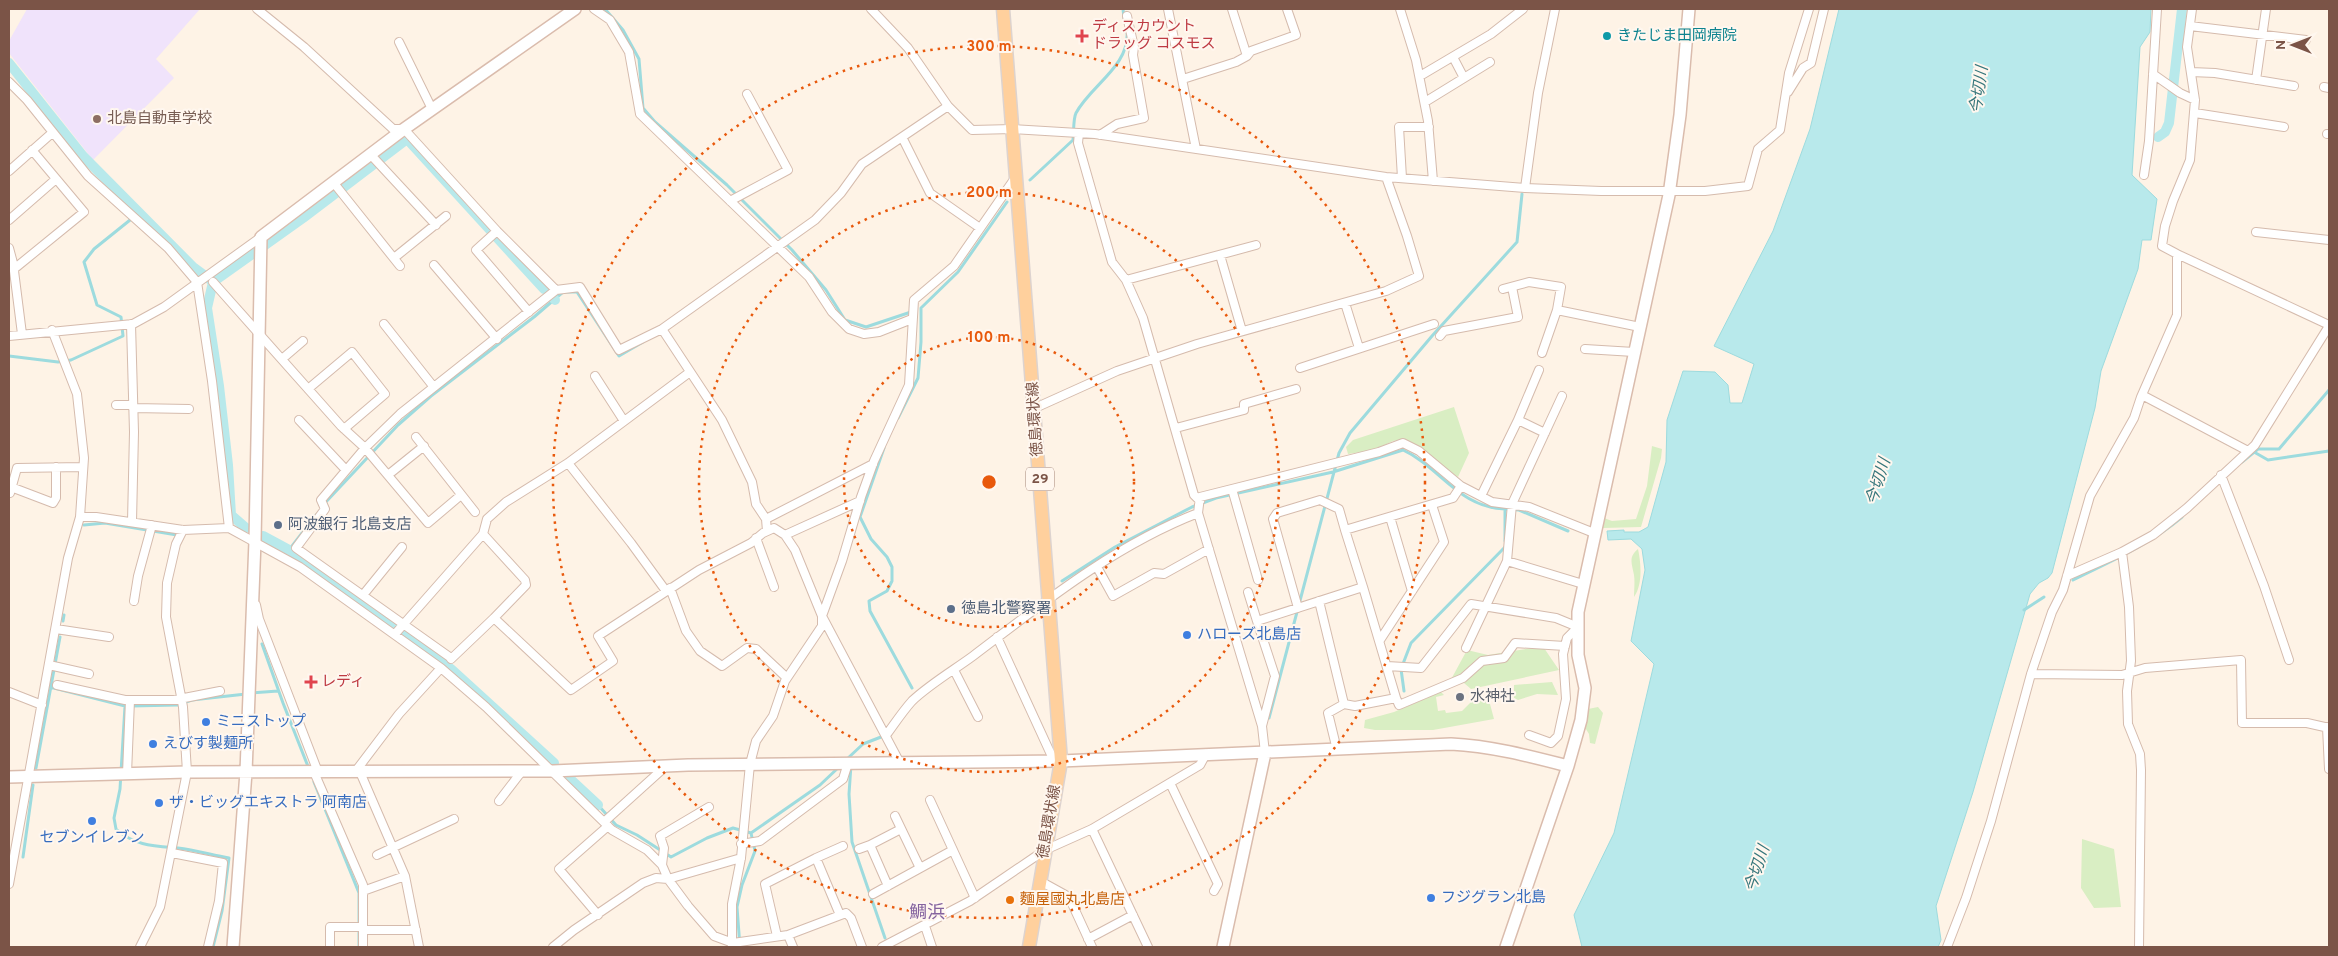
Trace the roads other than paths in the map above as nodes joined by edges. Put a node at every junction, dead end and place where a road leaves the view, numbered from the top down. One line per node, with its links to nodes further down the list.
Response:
1 (257, 9): 45 (street)
2 (574, 9): 39 (street)
3 (594, 9): 64 (street)
4 (871, 9): 38 (street)
5 (1003, 9): 46 (main road, 徳島環状線 / 29)
6 (1168, 9): 30 (street)
7 (1232, 9): 23 (street)
8 (1288, 9): 23 (street)
9 (1400, 9): 28 (street)
10 (1523, 9): 24 (street)
11 (1555, 9): 62 (street)
12 (1689, 9): 63 (street)
13 (1809, 9): 35 (street)
14 (1824, 9): 35 (street)
15 (2157, 9): 27 (street)
16 (2192, 9): 19 (street)
17 (2266, 9): 20 (street)
18 (1127, 16): 49 (street)
19 (2190, 26): 20 (street); 26 (street)
20 (2263, 35): 21 (street); 31 (street)
21 (2306, 40)
22 (399, 42): 39 (street)
23 (1247, 56): 30 (street)
24 (1454, 57): 28 (street); 29 (street)
25 (1490, 62): 29 (street)
26 (2191, 72): 31 (street); 36 (street)
27 (2153, 74): 36 (street); 55 (street)
28 (1420, 76): 37 (street)
29 (1464, 78): 37 (street)
30 (1183, 79): 51 (street)
31 (2256, 80): 33 (street)
32 (9, 82): 47 (street)
33 (2294, 86)
34 (748, 94): 42 (street)
35 (1787, 94): 63 (street)
36 (2195, 100): 40 (street)
37 (1425, 102): 43 (street)
38 (948, 106): 46 (street); 50 (street)
39 (432, 109): 45 (street)
40 (2195, 113): 44 (street); 76 (street)
41 (771, 120): 42 (street)
42 (763, 124): 64 (street)
43 (1429, 127): 58 (street); 60 (street)
44 (2284, 127)
45 (404, 128): 53 (street); 69 (street)
46 (1013, 129): 48 (street); 57 (main road, 徳島環状線 / 29)
47 (52, 133): 52 (street); 83 (street)
48 (1079, 133): 49 (street); 82 (street)
49 (1100, 135): 51 (street)
50 (902, 137): 68 (street); 74 (street)
51 (1196, 149): 56 (street)
52 (32, 150): 54 (street); 59 (street)
53 (370, 154): 61 (street); 67 (street)
54 (9, 170)
55 (2144, 175)
56 (1386, 177): 58 (street); 88 (street)
57 (1015, 178): 68 (street); 123 (main road, 徳島環状線 / 29)
58 (1402, 178): 60 (street)
59 (56, 179): 66 (street); 81 (street)
60 (1433, 180): 62 (street)
61 (333, 182): 71 (street); 78 (street)
62 (1525, 188): 63 (street)
63 (1669, 191): 96 (street)
64 (730, 201): 74 (street)
65 (446, 216): 67 (street)
66 (9, 220)
67 (436, 225): 78 (street)
68 (980, 228): 91 (street)
69 (497, 231): 87 (street); 90 (street)
70 (2256, 232): 72 (street)
71 (261, 237): 83 (street); 100 (street)
72 (2329, 240)
73 (1256, 245): 77 (street)
74 (778, 247): 91 (street); 97 (street)
75 (9, 248): 81 (street)
76 (2177, 254): 95 (street); 119 (street)
77 (1220, 255): 82 (street); 99 (street)
78 (394, 258): 80 (street)
79 (434, 265): 104 (street)
80 (400, 266)
81 (14, 268): 101 (street)
82 (1126, 280): 110 (street)
83 (197, 282): 92 (street); 158 (street)
84 (213, 282): 100 (street)
85 (1512, 287): 86 (street); 89 (street); 103 (street)
86 (1503, 289)
87 (556, 290): 90 (street); 97 (street)
88 (1345, 303): 99 (street); 106 (street)
89 (1557, 310): 96 (street); 108 (street)
90 (529, 312): 104 (street)
91 (912, 319): 136 (street)
92 (131, 324): 98 (street); 122 (street)
93 (384, 324): 116 (street)
94 (1434, 324): 106 (street)
95 (2329, 325): 134 (street)
96 (1640, 327): 109 (street)
97 (662, 329): 114 (street)
98 (52, 330): 101 (street); 138 (street)
99 (1242, 331): 110 (street)
100 (257, 332): 111 (street); 166 (street)
101 (22, 334): 102 (street)
102 (9, 336)
103 (1440, 336)
104 (497, 339): 116 (street)
105 (303, 341): 111 (street)
106 (1359, 348): 112 (street)
107 (1585, 350): 109 (street)
108 (1542, 352)
109 (1634, 352): 162 (street)
110 (1154, 358): 123 (street); 128 (street)
111 (282, 359): 117 (street)
112 (1300, 368)
113 (1539, 370): 126 (street)
114 (690, 372): 127 (street); 155 (street)
115 (595, 376): 127 (street)
116 (433, 386): 133 (street)
117 (308, 389): 129 (street); 129 (street)
118 (1296, 389): 128 (street)
119 (2142, 395): 134 (street); 172 (street)
120 (1562, 396): 130 (street)
121 (116, 404): 122 (street)
122 (133, 407): 124 (street); 156 (street)
123 (1036, 408): 182 (main road, 徳島環状線 / 29)
124 (189, 409)
125 (299, 420): 139 (street)
126 (1518, 420): 130 (street); 146 (street)
127 (624, 421): 135 (street)
128 (1176, 428): 148 (street)
129 (344, 429): 133 (street)
130 (1545, 433): 149 (street)
131 (416, 437): 132 (street)
132 (424, 446): 140 (street); 145 (street)
133 (365, 448): 139 (street); 140 (street)
134 (2248, 451): 141 (street)
135 (568, 464): 163 (street); 178 (street)
136 (873, 464): 147 (street); 155 (street)
137 (56, 467): 138 (street); 144 (street); 144 (street)
138 (83, 467): 153 (street)
139 (346, 470): 181 (street)
140 (388, 475): 145 (street)
141 (2223, 478): 169 (street); 199 (street)
142 (1461, 486): 143 (street); 146 (street); 150 (street)
143 (1232, 489): 148 (street); 173 (street)
144 (10, 490)
145 (461, 495): 151 (street)
146 (1482, 496): 149 (street)
147 (860, 501): 164 (street); 187 (street)
148 (1200, 501): 152 (street)
149 (1512, 504): 162 (street); 170 (street)
150 (1432, 505): 154 (street); 179 (street)
151 (475, 512)
152 (1198, 513): 168 (street); 171 (street)
153 (80, 517): 156 (street); 192 (street)
154 (1390, 517): 160 (street); 179 (street)
155 (766, 519): 161 (street)
156 (132, 522): 157 (street)
157 (152, 525): 159 (street); 183 (street)
158 (230, 528): 159 (street); 166 (street)
159 (183, 530): 211 (street)
160 (1345, 530): 176 (street); 186 (street)
161 (767, 531): 164 (street); 165 (street)
162 (1594, 533): 174 (street)
163 (484, 534): 188 (street); 190 (street)
164 (785, 535): 187 (street)
165 (756, 538): 175 (street); 178 (street)
166 (255, 541): 177 (street); 193 (street)
167 (402, 547): 181 (street)
168 (1209, 548): 171 (street); 217 (street)
169 (2123, 555): 172 (street); 204 (street)
170 (1507, 561): 174 (street); 185 (street)
171 (1097, 567): 182 (street)
172 (2067, 576): 206 (street)
173 (1258, 580)
174 (1583, 584): 191 (street)
175 (774, 587)
176 (1363, 587): 184 (street); 196 (street)
177 (253, 588): 234 (street); 235 (street)
178 (668, 590): 188 (street); 207 (street)
179 (1412, 591): 196 (street)
180 (1248, 592): 189 (street)
181 (363, 595): 190 (street)
182 (1048, 600): 195 (street); 224 (main road, 徳島環状線 / 29)
183 (134, 601)
184 (1319, 601): 186 (street); 214 (street)
185 (1486, 606): 191 (street); 198 (street); 201 (street)
186 (1298, 608): 189 (street)
187 (822, 616): 207 (street); 219 (street)
188 (494, 618): 190 (street)
189 (1257, 620): 217 (street)
190 (403, 624): 193 (street)
191 (1578, 627): 197 (street); 229 (street)
192 (56, 629): 194 (street); 200 (street)
193 (395, 634): 202 (street)
194 (109, 637)
195 (997, 637): 203 (street); 224 (street)
196 (1380, 640): 201 (street)
197 (1565, 646): 212 (street); 220 (street)
198 (1466, 648)
199 (2289, 660)
200 (53, 666): 205 (street); 215 (street)
201 (1387, 666): 212 (street)
202 (441, 668): 232 (street); 236 (street)
203 (954, 670): 216 (street); 219 (street)
204 (2129, 672): 206 (street); 218 (street); 298 (street)
205 (89, 674)
206 (2031, 674): 297 (street)
207 (787, 678): 227 (street)
208 (57, 685): 213 (street)
209 (220, 691): 211 (street)
210 (9, 692): 215 (street)
211 (181, 698): 213 (street); 233 (street)
212 (1396, 698): 214 (street)
213 (130, 700): 237 (street)
214 (1344, 704): 221 (street)
215 (42, 705): 239 (street)
216 (978, 716)
217 (1262, 726): 222 (street)
218 (2328, 727): 230 (street)
219 (887, 734): 226 (street)
220 (1529, 736)
221 (1337, 750): 222 (street); 229 (street)
222 (1265, 753): 223 (street); 295 (street)
223 (1206, 754): 224 (street); 240 (street)
224 (1057, 761): 226 (street); 256 (main road, 徳島環状線 / 29)
225 (843, 763): 226 (street); 227 (street); 249 (street)
226 (900, 763)
227 (750, 764): 228 (street); 249 (street)
228 (666, 766): 232 (street); 246 (street)
229 (1568, 766): 296 (street)
230 (2329, 769)
231 (522, 771): 232 (street); 236 (street); 242 (street)
232 (553, 771): 246 (street)
233 (187, 772): 234 (street); 237 (street); 254 (street)
234 (246, 772): 235 (street); 283 (street)
235 (313, 772): 236 (street); 267 (street)
236 (358, 772): 252 (street)
237 (123, 774): 239 (street)
238 (9, 777): 239 (street)
239 (30, 777): 265 (street)
240 (1170, 783): 248 (street); 268 (street)
241 (930, 800): 255 (street)
242 (499, 801)
243 (709, 807): 260 (street)
244 (895, 816): 247 (street)
245 (454, 819): 252 (street)
246 (606, 824): 260 (street); 271 (street)
247 (901, 829): 250 (street); 261 (street)
248 (1092, 829): 256 (street); 273 (street)
249 (741, 844): 258 (street)
250 (870, 845): 253 (street); 266 (street)
251 (843, 846): 259 (street)
252 (393, 848): 257 (street); 262 (street)
253 (859, 849)
254 (173, 850): 281 (street); 282 (street)
255 (953, 850): 261 (street); 270 (street)
256 (1045, 850): 264 (main road, 徳島環状線 / 29); 270 (street)
257 (377, 854)
258 (740, 858): 263 (street); 280 (street)
259 (816, 858): 272 (street); 278 (street)
260 (662, 865): 263 (street)
261 (920, 868): 266 (street)
262 (405, 876): 267 (street); 276 (street)
263 (668, 879): 271 (street); 280 (street)
264 (1040, 881): 279 (street); 292 (main road, 徳島環状線 / 29)
265 (9, 884)
266 (888, 886): 269 (street)
267 (363, 891): 275 (street)
268 (1214, 891)
269 (873, 894)
270 (975, 898): 274 (street)
271 (598, 915): 287 (street)
272 (840, 915): 277 (street); 289 (street)
273 (1133, 915): 279 (street); 294 (street)
274 (926, 926): 290 (street); 291 (street)
275 (363, 928): 276 (street); 284 (street); 285 (street)
276 (416, 930): 286 (street)
277 (788, 934): 278 (street); 288 (street)
278 (777, 936): 280 (street)
279 (1088, 939): 293 (street)
280 (732, 945)
281 (140, 947)
282 (208, 947)
283 (234, 947)
284 (330, 947)
285 (363, 947)
286 (419, 947)
287 (553, 947)
288 (793, 947)
289 (862, 947)
290 (884, 947)
291 (932, 947)
292 (1029, 947)
293 (1092, 947)
294 (1148, 947)
295 (1223, 947)
296 (1506, 947)
297 (1947, 947)
298 (2139, 947)

